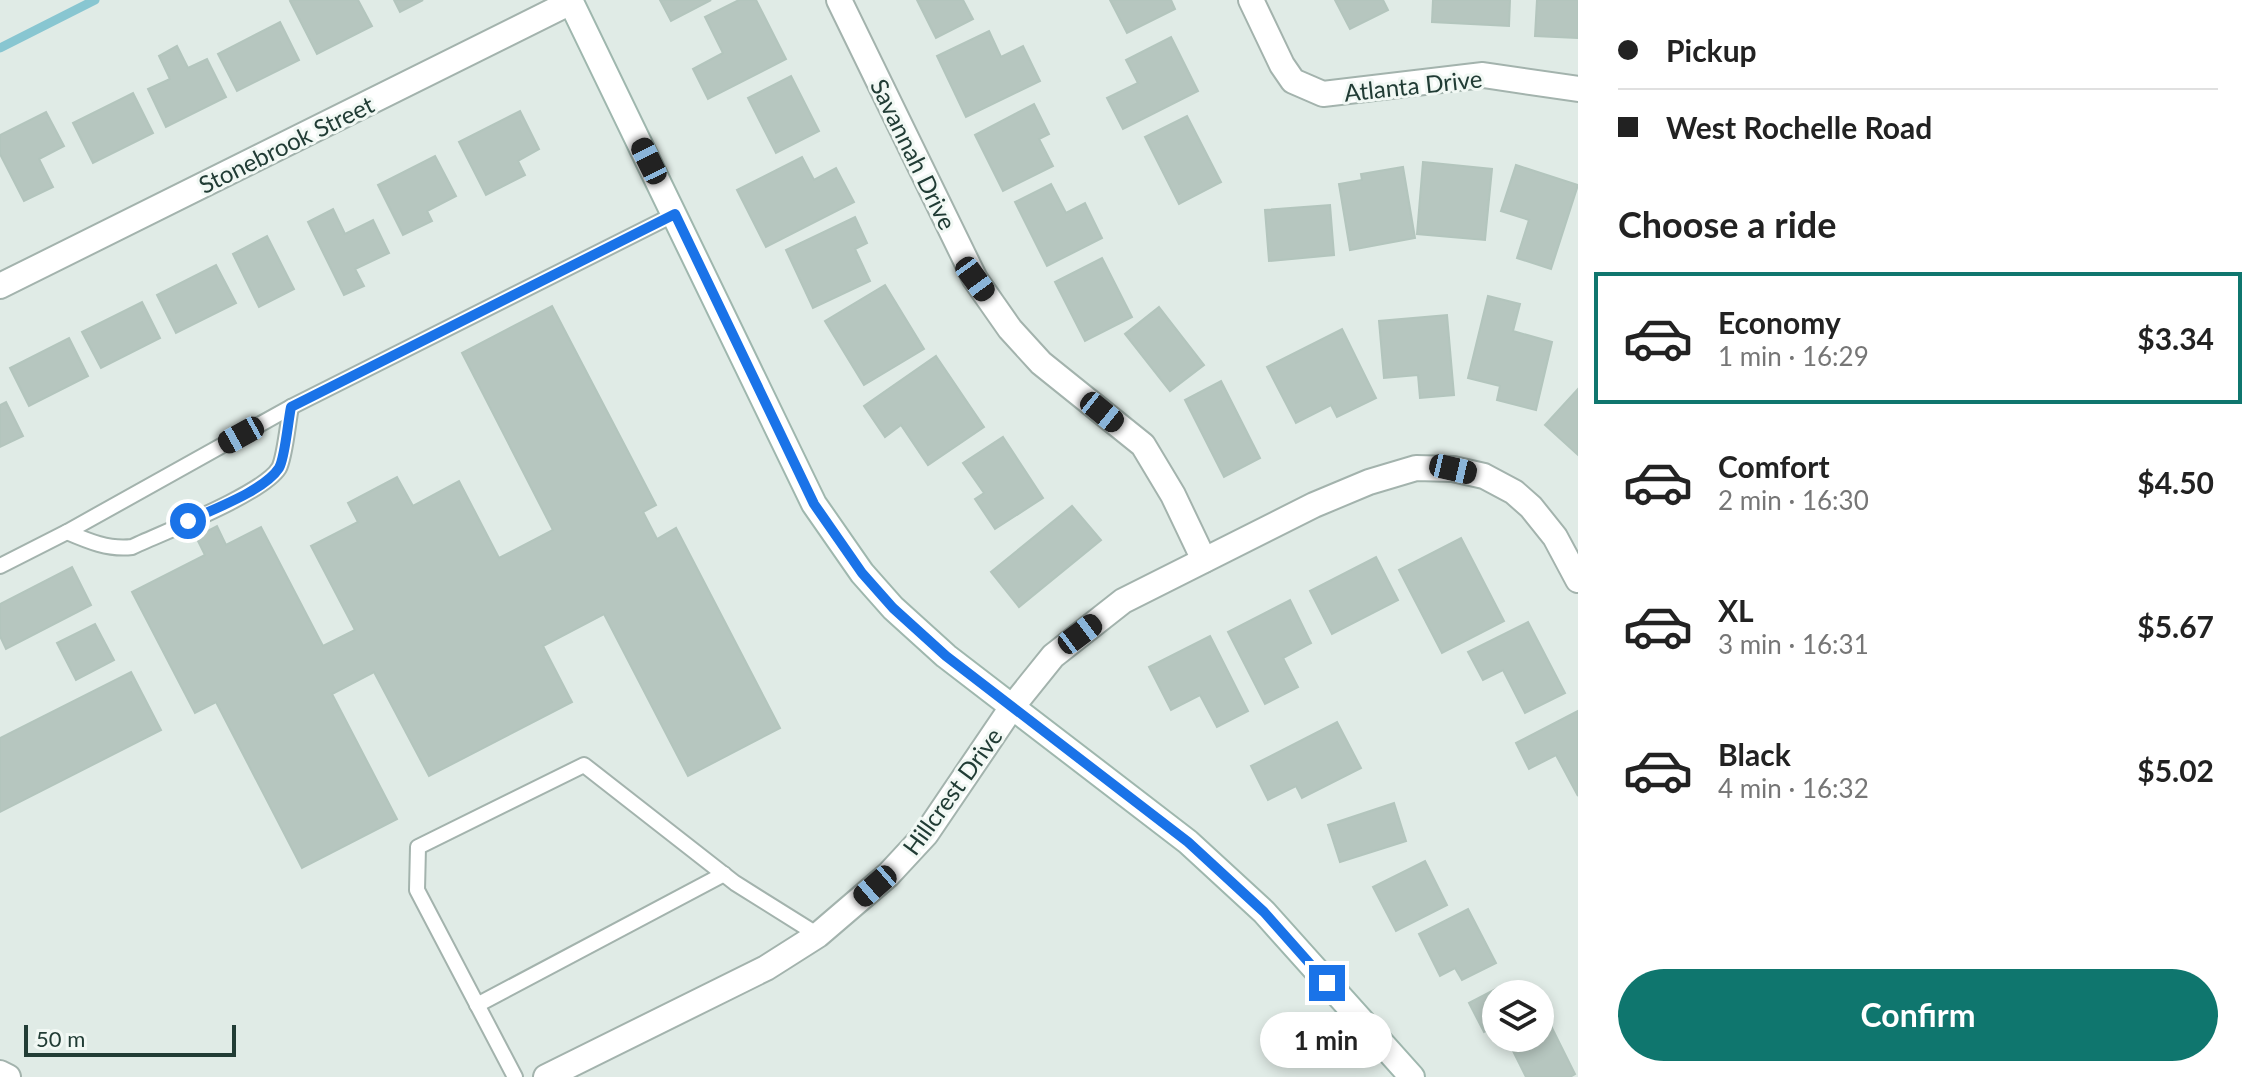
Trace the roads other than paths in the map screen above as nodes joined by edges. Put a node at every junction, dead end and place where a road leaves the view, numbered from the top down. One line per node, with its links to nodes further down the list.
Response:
1 (839, 0): 9 (street, Savannah Drive)
2 (1251, 0): 4 (street, Atlanta Drive)
3 (571, 1): 5 (street); 6 (street, Stonebrook Street)
4 (1578, 89)
5 (675, 214): 7 (lane); 12 (street)
6 (0, 286)
7 (291, 407): 8 (lane); 8 (lane)
8 (67, 532): 10 (lane)
9 (1204, 560): 11 (street, Hillcrest Drive); 12 (street, Hillcrest Drive)
10 (0, 566)
11 (1578, 580)
12 (1012, 707): 14 (street, Hillcrest Drive); 20 (street)
13 (724, 874): 14 (lane); 15 (lane); 15 (lane)
14 (818, 935): 19 (street, Hillcrest Drive)
15 (477, 1005): 18 (lane)
16 (0, 1073): 17 (street)
17 (8, 1077)
18 (515, 1077)
19 (546, 1077)
20 (1412, 1077)

